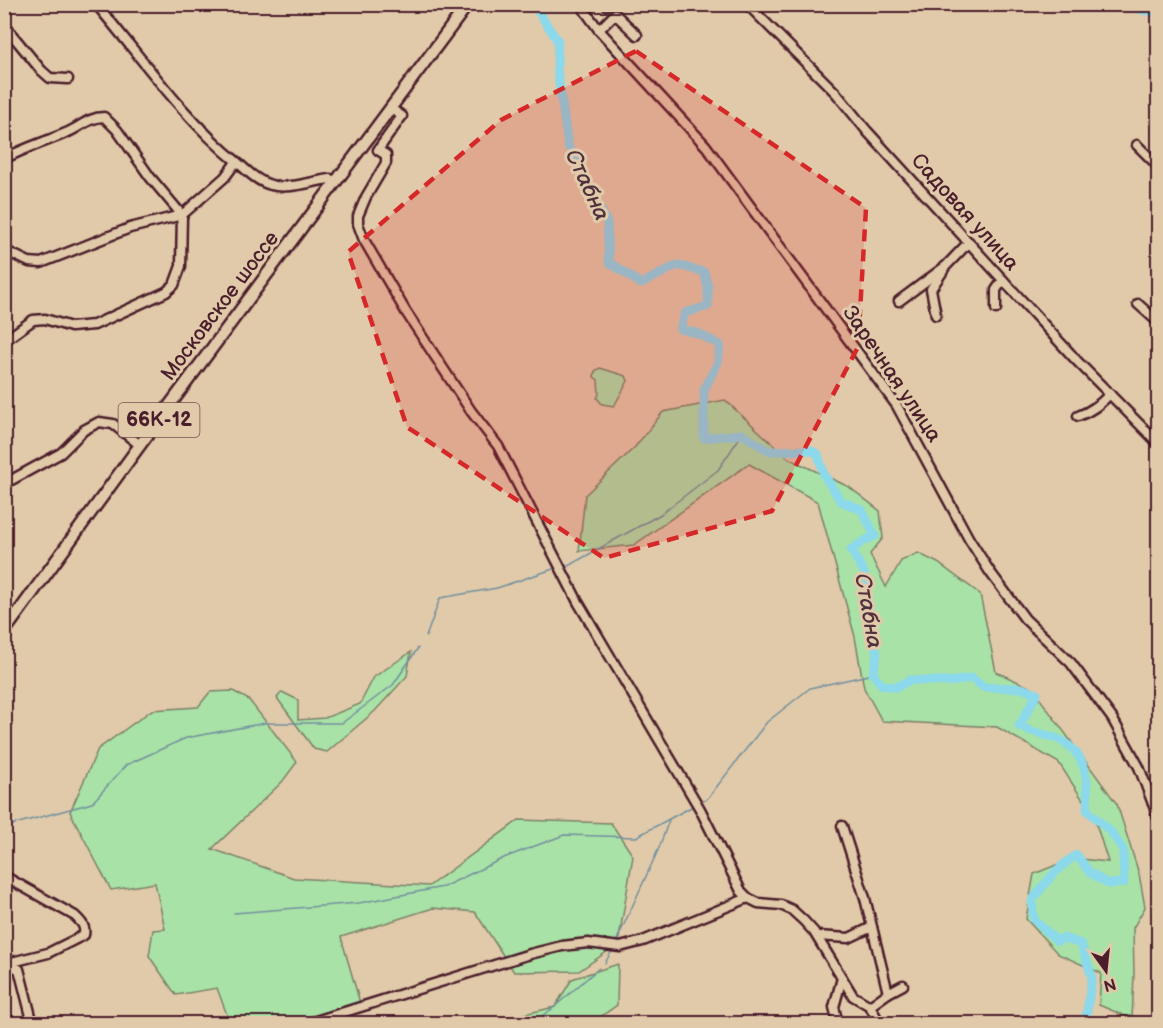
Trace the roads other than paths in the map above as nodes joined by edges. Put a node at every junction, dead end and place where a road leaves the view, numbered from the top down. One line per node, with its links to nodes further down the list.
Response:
1 (96, 4): 14 (street)
2 (468, 4): 9 (main road, Московское шоссе / 66К-12)
3 (580, 4): 6 (street, Заречная улица)
4 (747, 4): 18 (street, Садовая улица)
5 (4, 25): 8 (street)
6 (599, 30): 7 (street); 34 (street, Заречная улица)
7 (637, 35)
8 (68, 79)
9 (390, 108): 11 (main road, Московское шоссе / 66К-12); 12 (street)
10 (1137, 145): 15 (street)
11 (359, 150): 12 (street); 16 (main road, Московское шоссе / 66К-12)
12 (378, 150): 37 (street)
13 (4, 159): 17 (street)
14 (236, 162): 16 (street); 17 (street)
15 (1158, 166)
16 (336, 181): 31 (main road, Московское шоссе / 66К-12)
17 (182, 215): 19 (street); 27 (street)
18 (969, 242): 20 (street); 21 (street, Садовая улица)
19 (4, 250)
20 (946, 266): 22 (street); 25 (street)
21 (1003, 280): 24 (street); 28 (street, Садовая улица)
22 (899, 301)
23 (1138, 304): 26 (street)
24 (996, 309)
25 (936, 315)
26 (1158, 322)
27 (4, 341)
28 (1110, 394): 29 (street); 30 (street, Садовая улица)
29 (1078, 416)
30 (1158, 443)
31 (140, 445): 32 (street); 33 (main road, Московское шоссе / 66К-12)
32 (4, 484)
33 (4, 632)
34 (1158, 817)
35 (842, 826): 38 (street)
36 (4, 876): 40 (street)
37 (748, 898): 39 (street); 46 (street)
38 (873, 927): 39 (street); 43 (street)
39 (817, 936): 41 (street)
40 (4, 965): 45 (street)
41 (842, 978): 44 (street); 47 (street)
42 (903, 985): 43 (street)
43 (888, 993): 44 (street)
44 (870, 1006): 48 (street)
45 (33, 1023)
46 (306, 1023)
47 (838, 1023)
48 (880, 1023)

